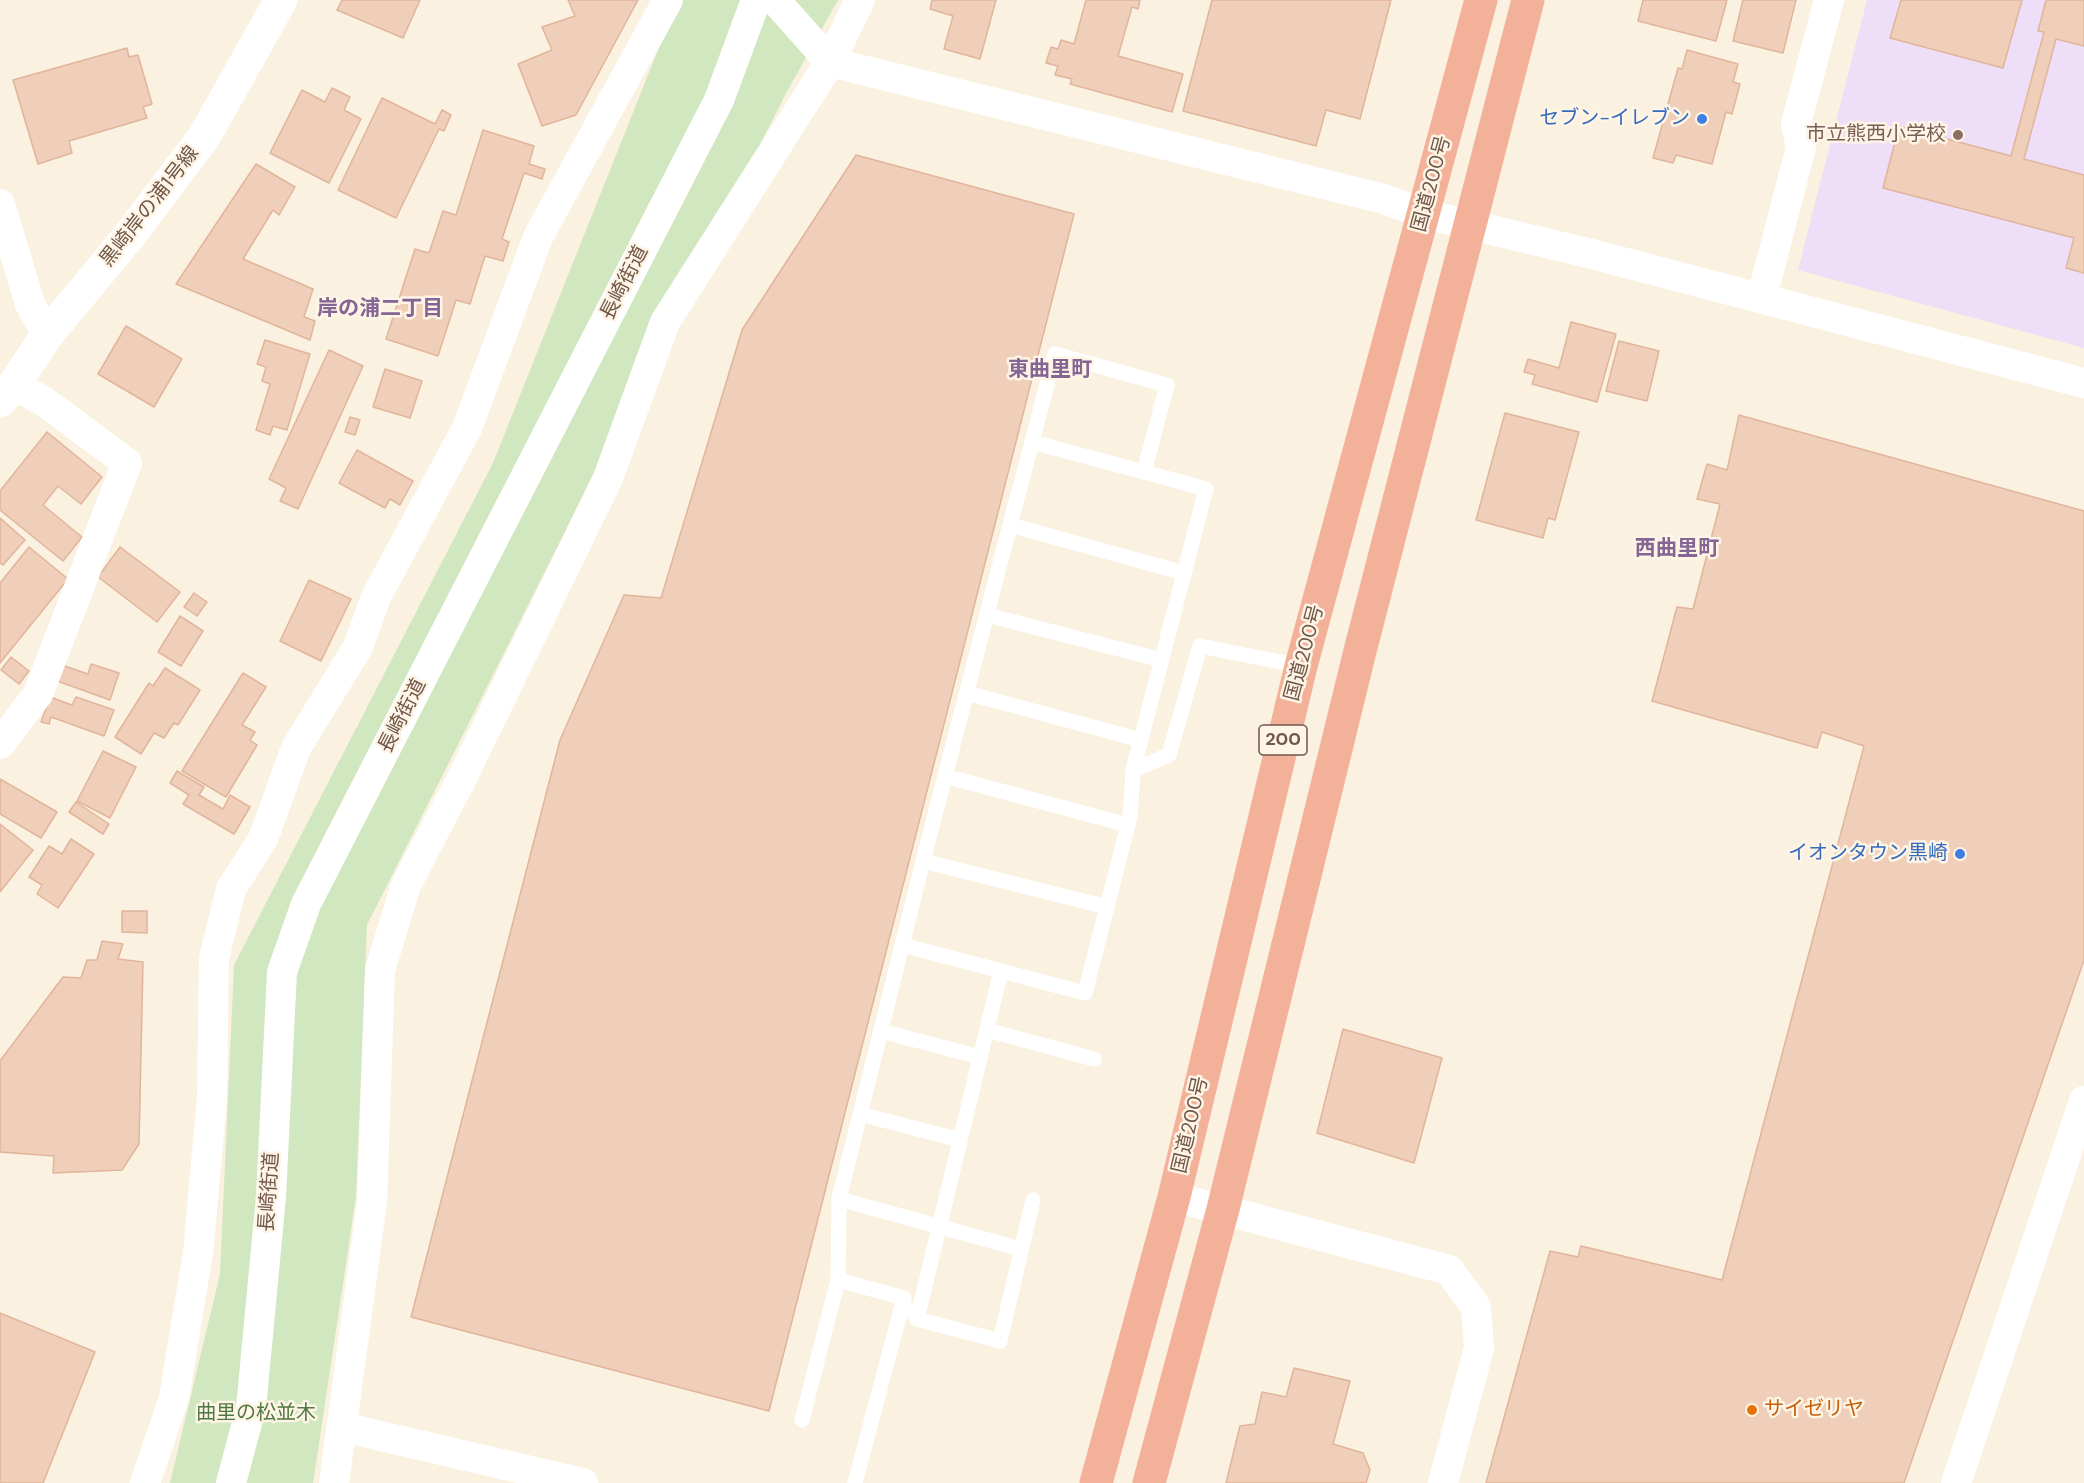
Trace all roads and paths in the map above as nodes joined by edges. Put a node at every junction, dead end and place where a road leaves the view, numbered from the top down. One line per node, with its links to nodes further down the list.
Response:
1 (280, 0): 14 (street, 黒崎岸の浦1号線)
2 (668, 0): 52 (street)
3 (756, 0): 53 (street, 長崎街道)
4 (775, 0): 9 (street)
5 (860, 0): 9 (street)
6 (1481, 0): 11 (highway, 国道200号 / 200)
7 (1528, 0): 12 (highway, 200)
8 (1829, 0): 13 (street)
9 (830, 62): 11 (street); 51 (street)
10 (0, 204): 14 (street)
11 (1424, 214): 12 (street); 23 (highway, 国道200号 / 200)
12 (1470, 223): 13 (street); 44 (highway, 200)
13 (1762, 297): 15 (street)
14 (47, 335): 16 (street, 黒崎岸の浦1号線)
15 (2084, 383)
16 (7, 393): 26 (street)
17 (1032, 442): 18 (lane); 18 (lane); 19 (lane)
18 (1144, 472): 20 (lane)
19 (1010, 525): 20 (lane); 21 (lane)
20 (1184, 573): 22 (lane)
21 (987, 615): 22 (lane); 24 (lane)
22 (1162, 660): 25 (lane)
23 (1301, 666): 27 (lane); 41 (highway, 国道200号 / 200)
24 (966, 693): 25 (lane); 28 (lane)
25 (1142, 740): 27 (lane)
26 (0, 744)
27 (1133, 770): 29 (lane)
28 (945, 776): 29 (lane); 30 (lane)
29 (1128, 825): 31 (lane)
30 (923, 861): 31 (lane); 32 (lane)
31 (1107, 907): 33 (lane)
32 (902, 945): 33 (lane); 35 (lane)
33 (1001, 971): 34 (lane)
34 (987, 1030): 36 (lane); 37 (lane)
35 (881, 1031): 36 (lane); 39 (lane)
36 (980, 1057): 40 (lane)
37 (1094, 1059)
38 (2084, 1101): 60 (street)
39 (860, 1114): 40 (lane); 42 (lane)
40 (960, 1140): 45 (lane)
41 (1174, 1197): 44 (street); 57 (highway, 国道200号 / 200)
42 (839, 1199): 45 (lane); 47 (lane)
43 (1033, 1200): 46 (lane)
44 (1223, 1209): 58 (highway, 200); 59 (street)
45 (939, 1228): 46 (lane); 49 (lane)
46 (1021, 1249): 49 (lane)
47 (838, 1280): 48 (lane); 50 (lane)
48 (904, 1298): 49 (lane); 56 (lane)
49 (917, 1319)
50 (802, 1420)
51 (342, 1427): 54 (street); 55 (street)
52 (146, 1483)
53 (231, 1483)
54 (334, 1483)
55 (583, 1483)
56 (855, 1483)
57 (1095, 1483)
58 (1149, 1483)
59 (1443, 1483)
60 (1956, 1483)

